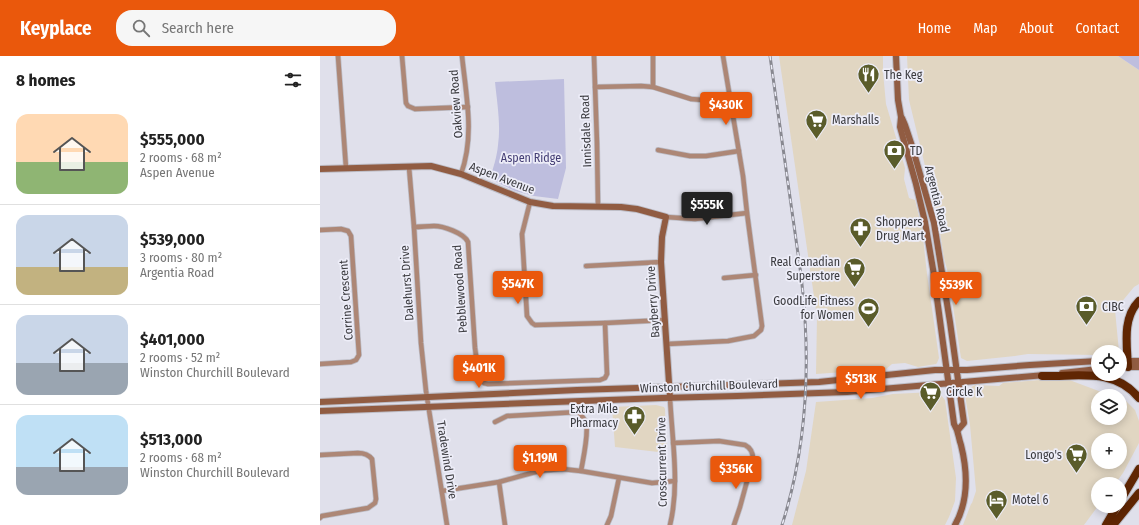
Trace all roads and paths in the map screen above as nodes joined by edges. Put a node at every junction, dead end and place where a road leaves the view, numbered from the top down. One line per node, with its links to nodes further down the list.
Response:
1 (338, 56): 16 (street)
2 (402, 56): 11 (street)
3 (462, 56): 11 (street, Oakview Road)
4 (594, 56): 8 (street, Innisdale Road)
5 (653, 56): 9 (street)
6 (723, 56): 10 (street)
7 (896, 56): 12 (main road, Argentia Road)
8 (595, 87): 9 (street); 20 (street, Innisdale Road)
9 (653, 87): 10 (street)
10 (730, 99): 14 (street)
11 (468, 107): 18 (street, Oakview Road)
12 (901, 117): 41 (main road, Argentia Road); 42 (main road, Argentia Road)
13 (658, 150): 14 (street)
14 (739, 151): 21 (street)
15 (409, 167): 16 (main road, Aspen Avenue); 18 (main road, Aspen Avenue); 23 (street, Dalehurst Drive)
16 (346, 168): 17 (main road, Aspen Avenue)
17 (320, 169)
18 (462, 174): 19 (main road, Aspen Avenue)
19 (530, 202): 20 (main road, Aspen Avenue); 31 (street)
20 (598, 206): 22 (main road, Aspen Avenue)
21 (747, 213): 22 (street, Aspen Avenue); 27 (street)
22 (666, 217): 25 (main road, Bayberry Drive)
23 (414, 227): 31 (street, Pebblewood Road); 47 (street, Dalehurst Drive)
24 (320, 230): 37 (street, Corrine Crescent)
25 (661, 262): 26 (street); 30 (main road, Bayberry Drive)
26 (586, 266)
27 (756, 275): 28 (street); 32 (street)
28 (724, 278)
29 (1139, 301): 33 (highway)
30 (665, 320): 31 (street); 32 (main road, Bayberry Drive)
31 (605, 323)
32 (667, 344): 46 (main road, Bayberry Drive)
33 (1126, 345)
34 (1091, 361): 42 (main road, Winston Churchill Boulevard)
35 (1139, 361): 36 (main road)
36 (1127, 363)
37 (320, 364)
38 (1127, 365): 39 (main road)
39 (1139, 367)
40 (1091, 369): 43 (main road, Winston Churchill Boulevard)
41 (946, 370): 42 (main road, Winston Churchill Boulevard); 45 (main road, Argentia Road); 46 (main road, Winston Churchill Boulevard)
42 (956, 370): 44 (main road, Argentia Road)
43 (1042, 376): 44 (main road, Winston Churchill Boulevard); 49 (highway)
44 (958, 383): 45 (main road, Winston Churchill Boulevard); 54 (main road, Argentia Road)
45 (949, 384): 48 (main road, Winston Churchill Boulevard); 54 (main road, Argentia Road)
46 (670, 387): 47 (main road, Winston Churchill Boulevard); 48 (main road, Bayberry Drive)
47 (427, 398): 50 (main road, Winston Churchill Boulevard); 51 (street, Tradewind Drive)
48 (670, 398): 51 (main road, Winston Churchill Boulevard); 55 (street, Crosscurrent Drive)
49 (1139, 398)
50 (320, 402)
51 (429, 407): 52 (main road, Winston Churchill Boulevard); 63 (street, Tradewind Drive)
52 (320, 412)
53 (495, 422): 58 (street)
54 (958, 430): 72 (main road, Argentia Road)
55 (673, 443): 60 (street, Crosscurrent Drive); 71 (street)
56 (320, 455): 66 (street)
57 (1139, 469): 62 (highway)
58 (581, 471): 59 (street); 61 (street)
59 (619, 478): 60 (street); 69 (street)
60 (675, 481): 70 (street, Crosscurrent Drive)
61 (499, 482): 63 (street); 68 (street)
62 (1127, 489)
63 (442, 491): 67 (street, Tradewind Drive)
64 (1139, 493): 74 (highway)
65 (1113, 513): 73 (highway)
66 (320, 518)
67 (447, 525)
68 (505, 525)
69 (607, 525)
70 (670, 525)
71 (734, 525)
72 (955, 525)
73 (1106, 525)
74 (1113, 525)

